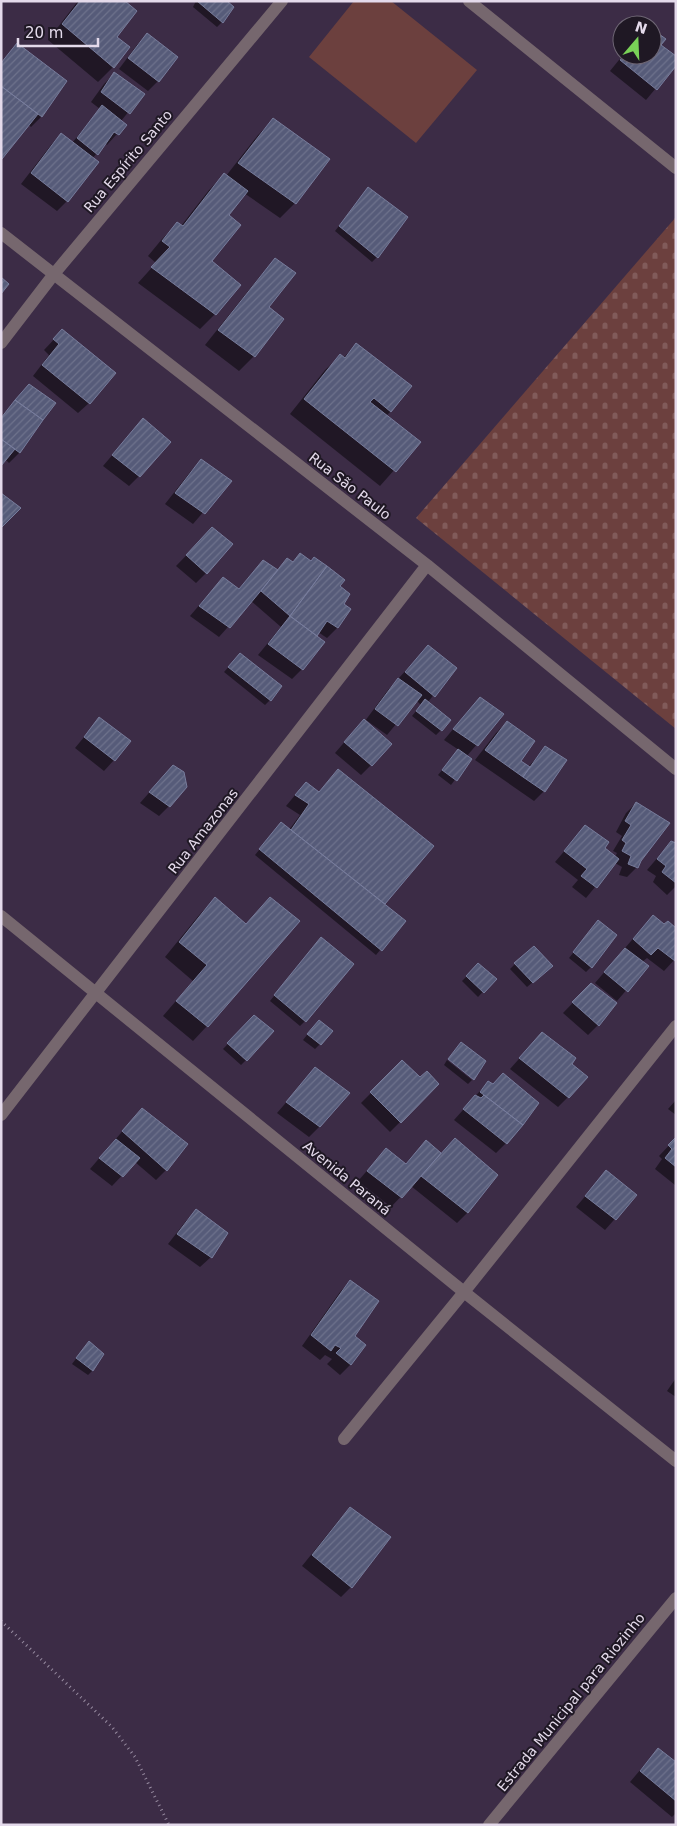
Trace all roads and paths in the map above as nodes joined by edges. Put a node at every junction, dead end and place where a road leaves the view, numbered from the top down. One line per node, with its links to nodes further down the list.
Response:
1 (282, 1): 5 (street, Rua Espírito Santo)
2 (469, 1): 3 (street)
3 (676, 168)
4 (1, 233): 5 (street, Rua São Paulo)
5 (54, 274): 6 (street, Rua Espírito Santo); 7 (street, Rua São Paulo)
6 (1, 343)
7 (427, 565): 8 (street, Rua São Paulo); 10 (street, Rua Amazonas)
8 (676, 769)
9 (1, 916): 10 (street, Avenida Paraná)
10 (96, 993): 12 (street, Rua Amazonas); 13 (street, Avenida Paraná)
11 (676, 1026): 13 (street)
12 (1, 1114)
13 (464, 1292): 14 (street); 15 (street, Avenida Paraná)
14 (344, 1439)
15 (676, 1461)
16 (676, 1598): 19 (street, Estrada Municipal para Riozinho)
17 (1, 1621): 18 (path)
18 (169, 1825)
19 (489, 1825)

